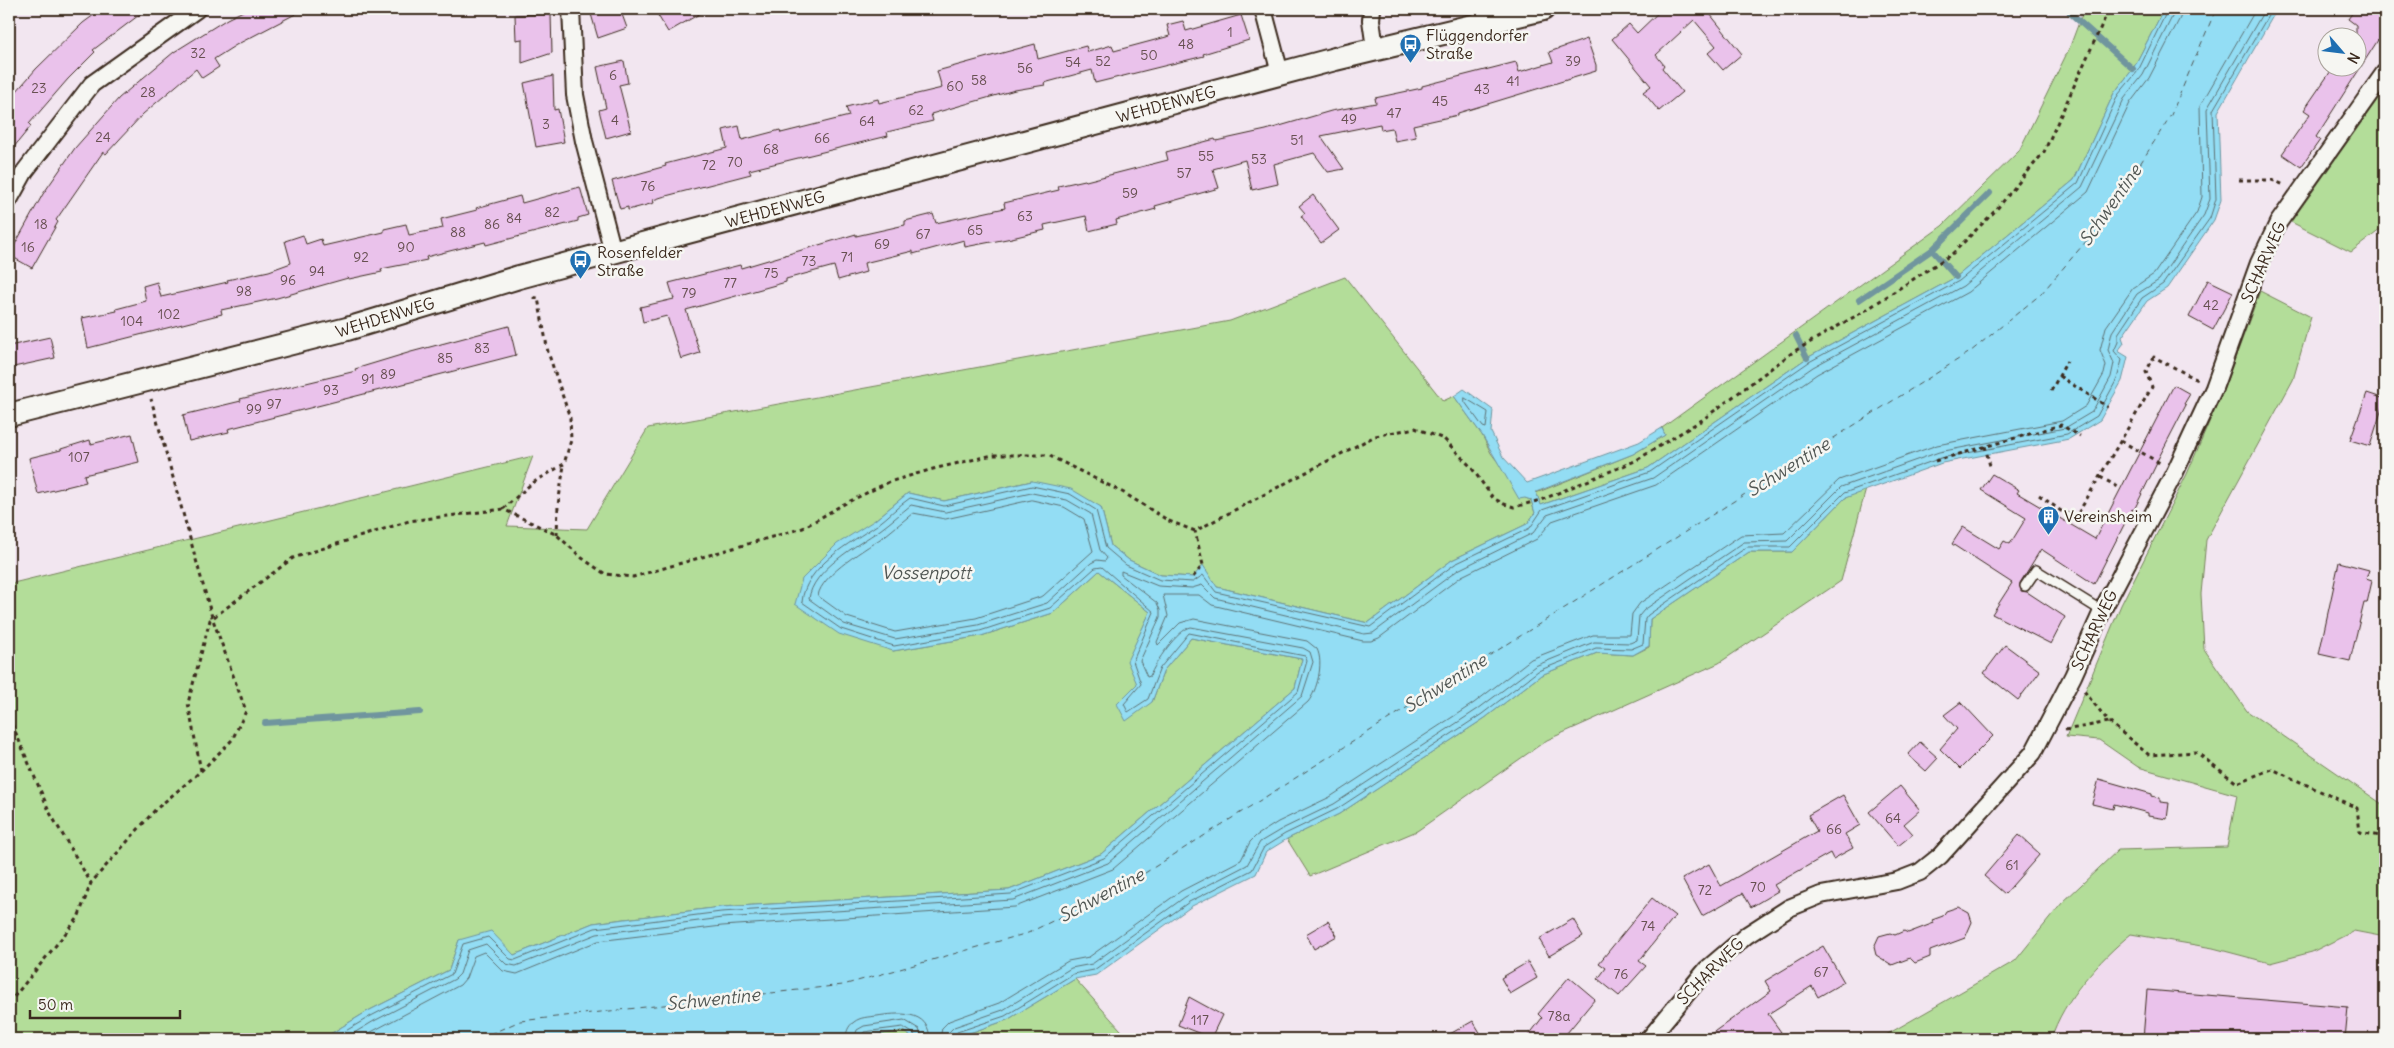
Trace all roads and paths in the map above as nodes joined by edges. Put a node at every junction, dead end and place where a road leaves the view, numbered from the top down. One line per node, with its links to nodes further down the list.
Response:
1 (198, 9): 12 (street)
2 (571, 9): 13 (street)
3 (1263, 9): 9 (street)
4 (1372, 9): 7 (street)
5 (1543, 9): 7 (main road, WEHDENWEG)
6 (2109, 9): 33 (path)
7 (1376, 48): 9 (main road, WEHDENWEG)
8 (2385, 72): 11 (street, SCHARWEG)
9 (1280, 74): 13 (main road, WEHDENWEG)
10 (2239, 180): 11 (path)
11 (2300, 192): 37 (street, SCHARWEG)
12 (9, 200)
13 (613, 252): 14 (main road, WEHDENWEG)
14 (519, 277): 17 (main road, WEHDENWEG); 26 (path)
15 (2067, 361): 16 (path)
16 (2059, 376): 19 (path); 20 (path)
17 (146, 379): 21 (main road, WEHDENWEG); 38 (path)
18 (2202, 382): 23 (path)
19 (2051, 391)
20 (2108, 407)
21 (9, 415)
22 (2080, 436): 24 (path)
23 (2121, 441): 27 (path); 29 (path)
24 (1985, 446): 25 (path); 28 (path)
25 (1935, 461)
26 (564, 464): 32 (path); 34 (path)
27 (2161, 464)
28 (1990, 466)
29 (2100, 477): 30 (path); 31 (path)
30 (2120, 488)
31 (2039, 495)
32 (503, 509): 34 (path); 38 (path)
33 (1195, 531): 34 (path); 35 (path)
34 (558, 535)
35 (1193, 577)
36 (2025, 586): 37 (lane)
37 (2102, 611): 39 (street, SCHARWEG)
38 (212, 618): 43 (path); 43 (path)
39 (2073, 676): 41 (path); 42 (street, SCHARWEG)
40 (9, 717): 45 (path)
41 (2109, 722): 42 (path); 44 (path)
42 (2045, 733): 47 (street, SCHARWEG)
43 (201, 771): 45 (path)
44 (2385, 837)
45 (91, 883): 46 (path)
46 (9, 1003)
47 (1649, 1039)

